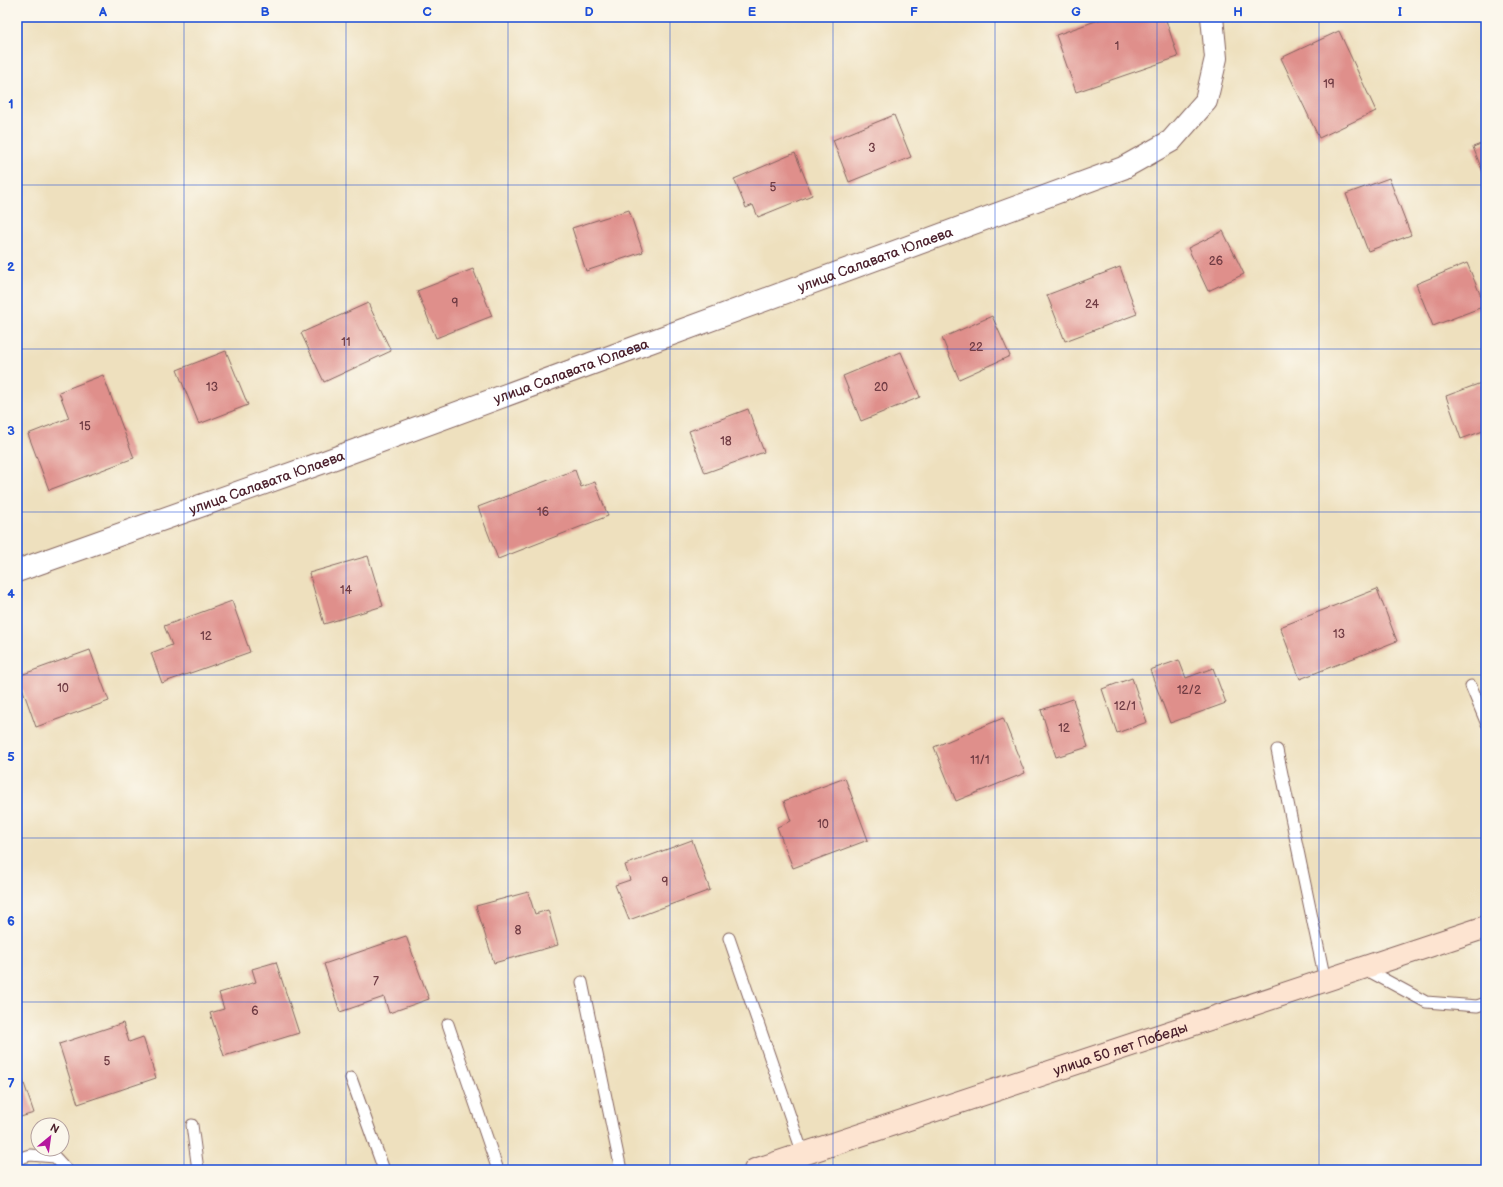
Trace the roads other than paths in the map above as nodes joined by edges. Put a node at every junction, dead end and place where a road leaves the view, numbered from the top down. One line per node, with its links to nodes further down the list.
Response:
1 (1212, 17): 2 (street, улица Салавата Юлаева)
2 (17, 571)
3 (1471, 686): 4 (lane)
4 (1486, 722)
5 (1278, 750): 9 (lane)
6 (1486, 927): 8 (street, улица 50 лет Победы)
7 (729, 938): 15 (lane)
8 (1362, 968): 9 (street, улица 50 лет Победы); 11 (lane)
9 (1325, 980): 15 (street, улица 50 лет Победы)
10 (582, 982): 21 (lane)
11 (1486, 1003)
12 (448, 1024): 20 (lane)
13 (351, 1078): 19 (lane)
14 (192, 1125): 18 (lane)
15 (803, 1154): 22 (street, улица 50 лет Победы)
16 (17, 1159): 17 (lane)
17 (67, 1170)
18 (198, 1170)
19 (384, 1170)
20 (498, 1170)
21 (621, 1170)
22 (755, 1170)

